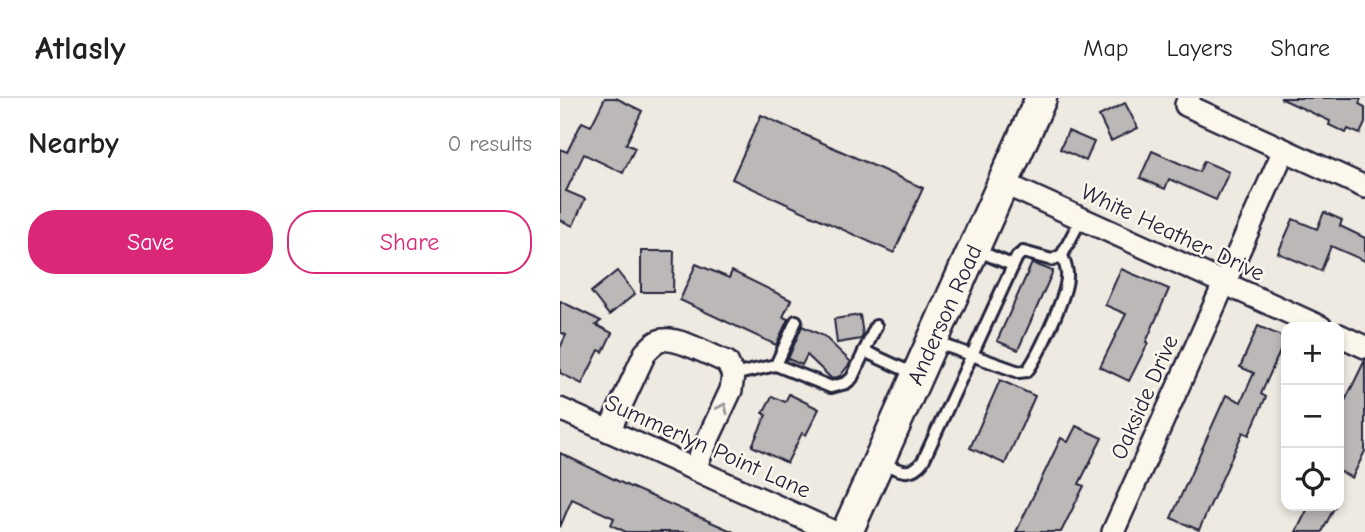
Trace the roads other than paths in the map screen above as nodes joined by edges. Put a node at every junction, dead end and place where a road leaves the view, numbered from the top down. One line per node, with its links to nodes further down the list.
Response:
1 (1041, 98): 4 (street, Anderson Road)
2 (1189, 98): 3 (street)
3 (1284, 150): 5 (street); 10 (street, Oakside Drive)
4 (1003, 183): 6 (street, White Heather Drive); 7 (street, Anderson Road)
5 (1365, 187)
6 (1081, 219): 8 (lane); 10 (street, White Heather Drive)
7 (974, 248): 9 (lane); 15 (street, Anderson Road)
8 (1062, 255): 9 (lane); 18 (lane)
9 (1012, 265): 18 (lane)
10 (1223, 284): 12 (street, White Heather Drive); 28 (street, Oakside Drive)
11 (796, 321): 19 (lane)
12 (1310, 322)
13 (876, 326): 17 (lane)
14 (1344, 337): 16 (street)
15 (932, 341): 18 (lane); 21 (street, Anderson Road)
16 (1365, 346)
17 (864, 351): 19 (lane); 21 (lane)
18 (971, 356): 24 (lane)
19 (776, 365): 20 (lane)
20 (733, 375): 23 (street); 25 (street, one-way to 20)
21 (917, 375): 24 (street, Anderson Road)
22 (560, 409): 23 (street, Summerlyn Point Lane)
23 (609, 431): 25 (street, Summerlyn Point Lane)
24 (878, 461): 27 (street, Anderson Road)
25 (694, 469): 26 (street, Summerlyn Point Lane)
26 (834, 532)
27 (847, 532)
28 (1113, 532)

